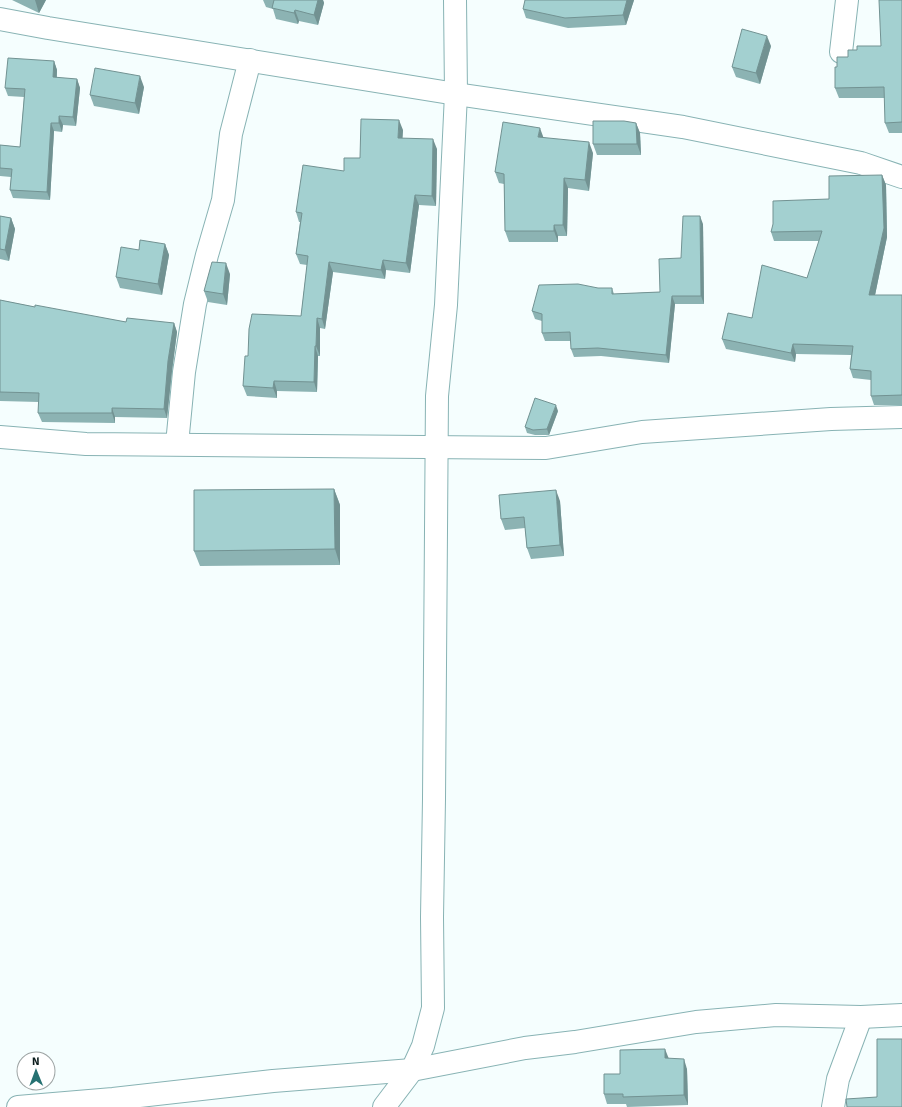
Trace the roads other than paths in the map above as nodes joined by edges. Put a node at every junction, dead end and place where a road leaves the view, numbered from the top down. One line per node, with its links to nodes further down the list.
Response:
1 (455, 0): 6 (street)
2 (847, 0): 4 (street)
3 (0, 19): 5 (street)
4 (841, 52)
5 (250, 60): 6 (street); 10 (street)
6 (456, 94): 7 (street); 11 (street)
7 (902, 177)
8 (902, 417): 11 (street)
9 (0, 437): 10 (street)
10 (177, 444): 11 (street)
11 (437, 447): 14 (street)
12 (902, 1015): 13 (street)
13 (861, 1016): 14 (street); 17 (street)
14 (412, 1070): 15 (street); 16 (street)
15 (18, 1107)
16 (384, 1107)
17 (833, 1107)

